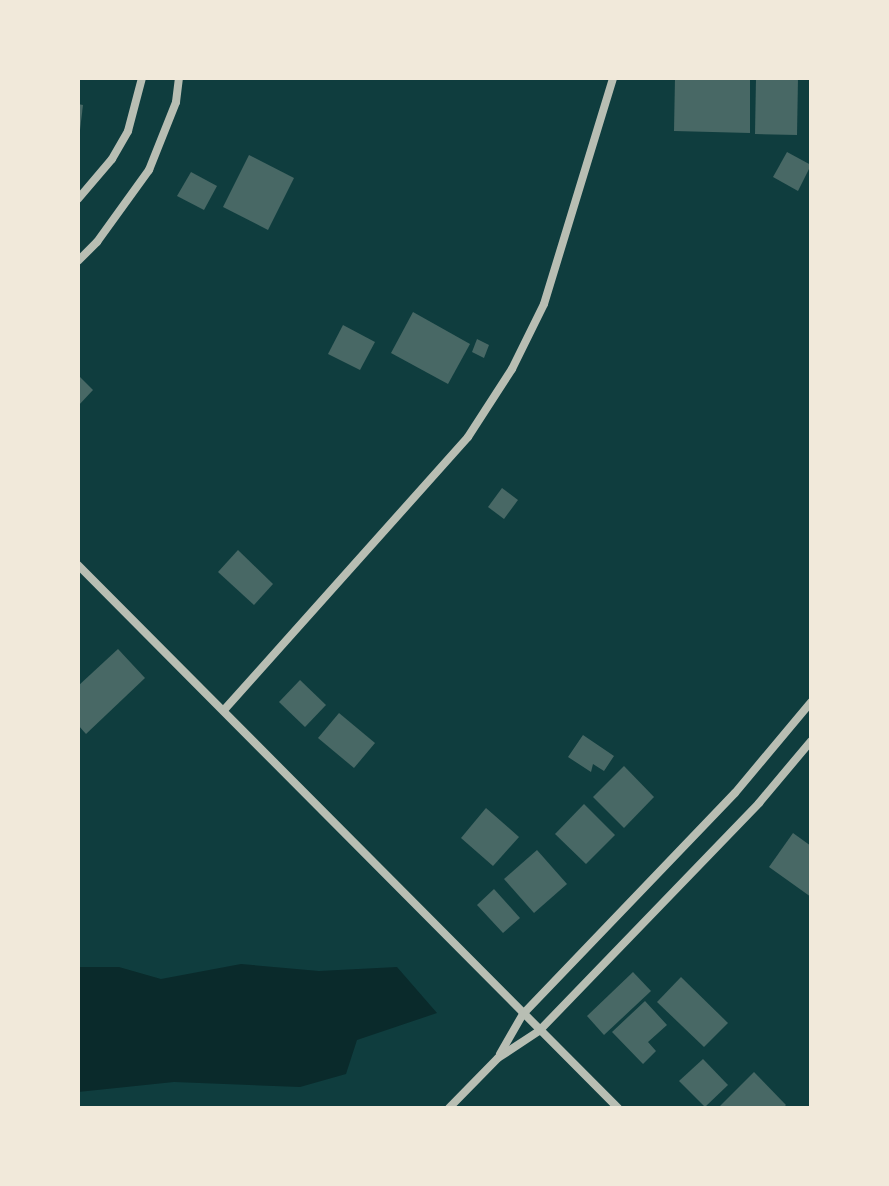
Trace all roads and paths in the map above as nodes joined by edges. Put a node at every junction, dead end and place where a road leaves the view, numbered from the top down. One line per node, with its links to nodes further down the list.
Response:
1 (142, 78): 4 (street)
2 (179, 78): 5 (street)
3 (613, 78): 8 (street)
4 (78, 199)
5 (78, 261)
6 (78, 565): 8 (street)
7 (811, 702): 10 (street)
8 (224, 710): 10 (street)
9 (811, 741): 11 (street)
10 (523, 1014): 11 (street); 12 (street)
11 (539, 1031): 12 (street); 14 (street)
12 (498, 1058): 13 (street)
13 (449, 1108)
14 (618, 1108)

